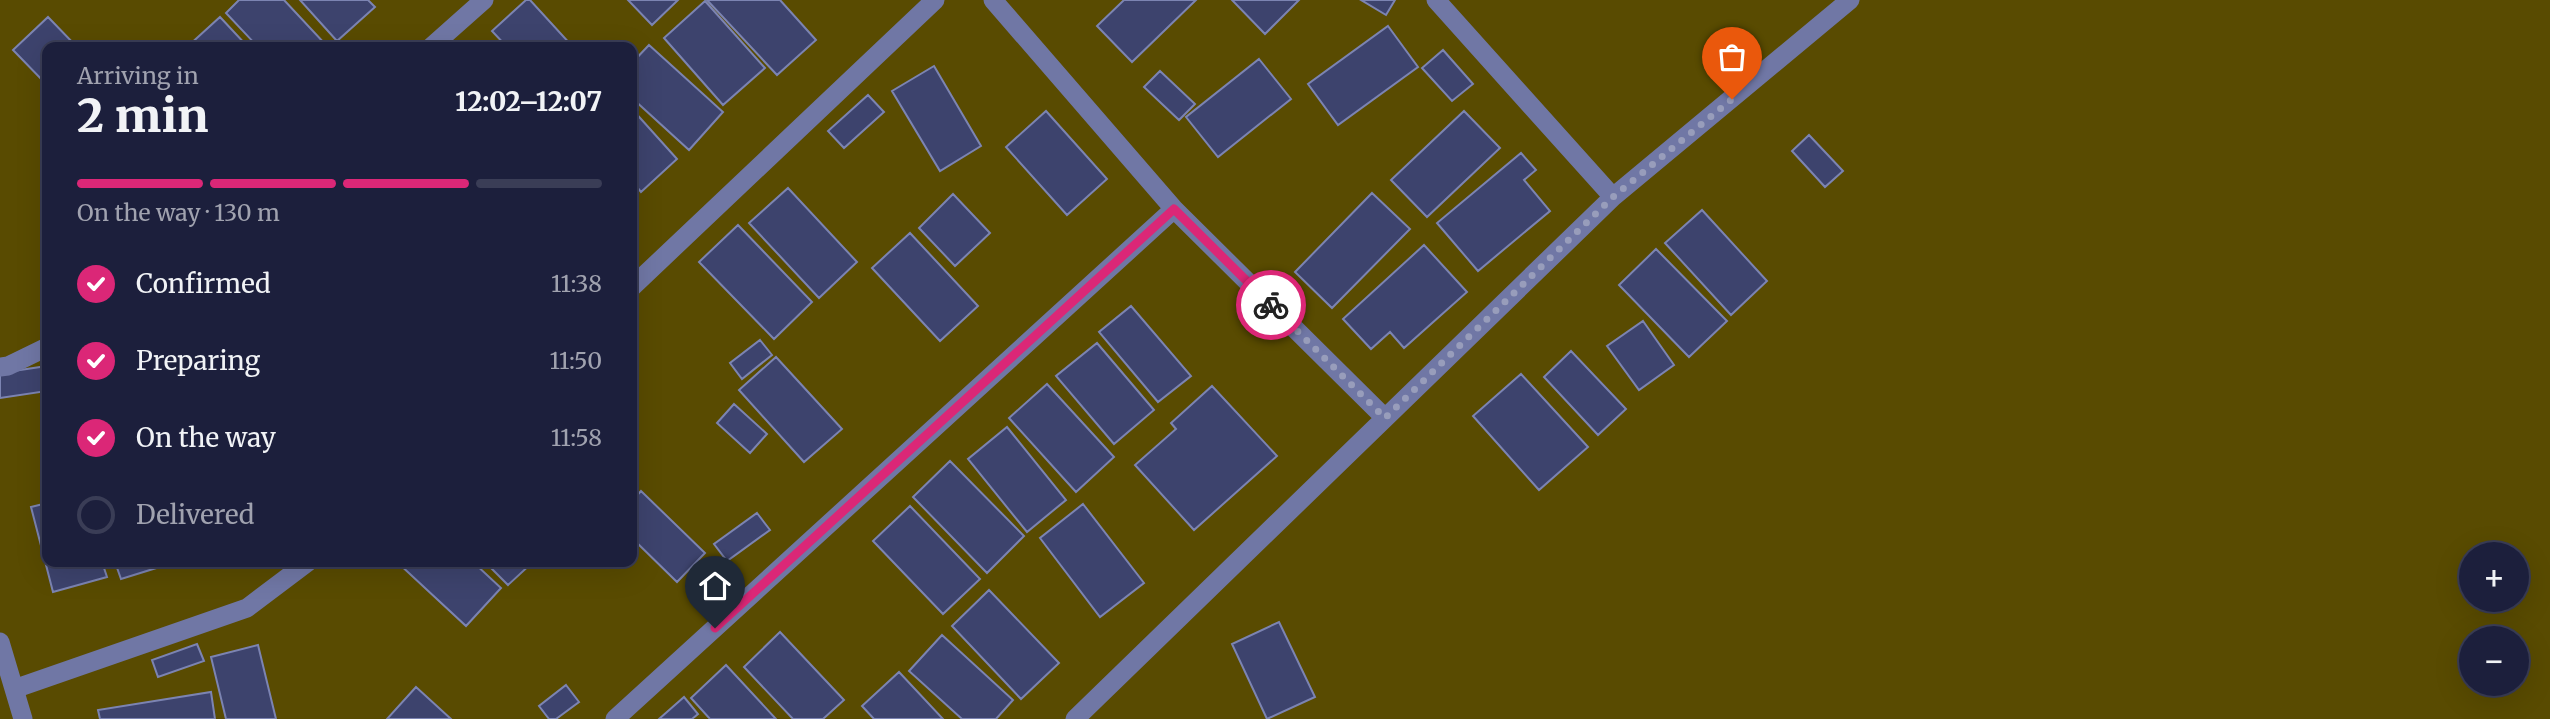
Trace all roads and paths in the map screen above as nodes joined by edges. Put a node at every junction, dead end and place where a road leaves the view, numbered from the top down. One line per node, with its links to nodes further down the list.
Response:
1 (484, 0): 6 (street)
2 (935, 0): 9 (street)
3 (993, 0): 8 (street)
4 (1436, 0): 7 (street)
5 (1850, 0): 7 (street)
6 (437, 42)
7 (1613, 197): 12 (street)
8 (1174, 209): 12 (street); 17 (street)
9 (637, 282)
10 (42, 349): 11 (street)
11 (0, 367)
12 (1385, 418): 18 (street)
13 (301, 567): 15 (street)
14 (0, 642): 15 (street)
15 (14, 690): 16 (street)
16 (23, 719)
17 (615, 719)
18 (1075, 719)

